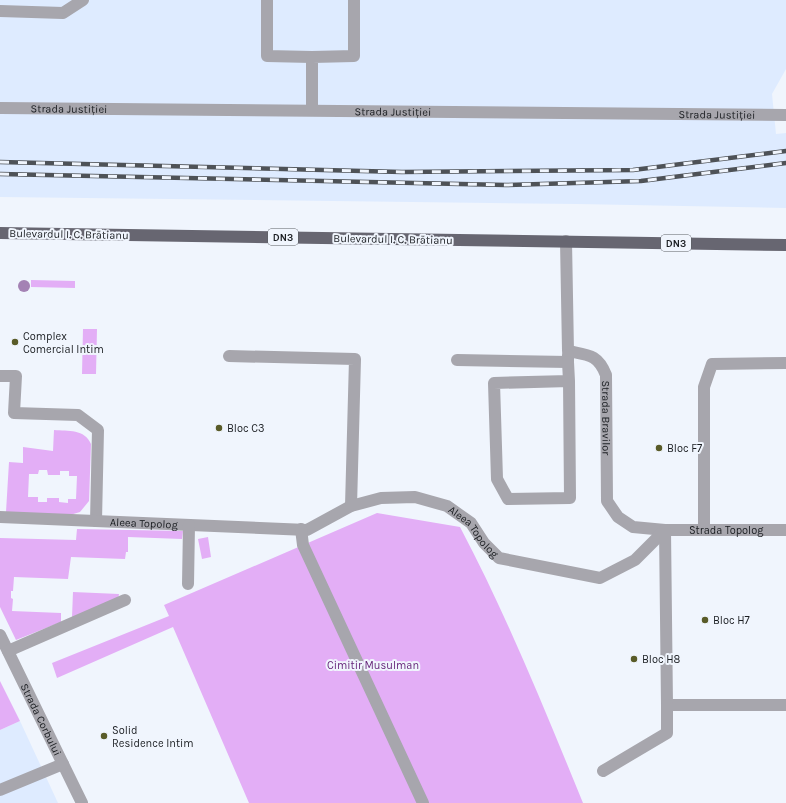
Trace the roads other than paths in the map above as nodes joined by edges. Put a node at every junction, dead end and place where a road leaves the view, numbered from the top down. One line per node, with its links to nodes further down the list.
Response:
1 (82, 0): 4 (street)
2 (267, 0): 5 (street)
3 (354, 0): 5 (street)
4 (0, 11)
5 (312, 56): 7 (street)
6 (0, 108): 7 (street, Strada Justiției)
7 (312, 110): 8 (street, Strada Justiției)
8 (786, 115)
9 (0, 233): 10 (main road, Bulevardul I. C. Brătianu / DN3)
10 (566, 241): 11 (main road, Bulevardul I. C. Brătianu / DN3); 13 (street)
11 (786, 245)
12 (229, 356): 18 (street)
13 (568, 356): 14 (street, Strada Bravilor); 17 (street); 23 (street, Strada Bravilor)
14 (457, 360)
15 (786, 363): 24 (street)
16 (0, 376): 20 (street)
17 (569, 381): 17 (street)
18 (351, 506): 22 (street, Aleea Topolog); 23 (street, Aleea Topolog)
19 (0, 517): 20 (street, Aleea Topolog)
20 (96, 521): 21 (street, Aleea Topolog)
21 (189, 525): 22 (street, Aleea Topolog); 26 (street)
22 (302, 529): 36 (street)
23 (665, 530): 24 (street, Strada Topolog); 30 (street)
24 (704, 530): 25 (street, Strada Topolog)
25 (786, 530)
26 (188, 584)
27 (125, 600): 29 (street)
28 (0, 635): 29 (street, Strada Corbului)
29 (8, 651): 32 (street, Strada Corbului)
30 (667, 705): 31 (street); 33 (street)
31 (786, 705)
32 (63, 764): 34 (street); 35 (street, Strada Corbului)
33 (602, 771)
34 (0, 790)
35 (82, 803)
36 (423, 803)

